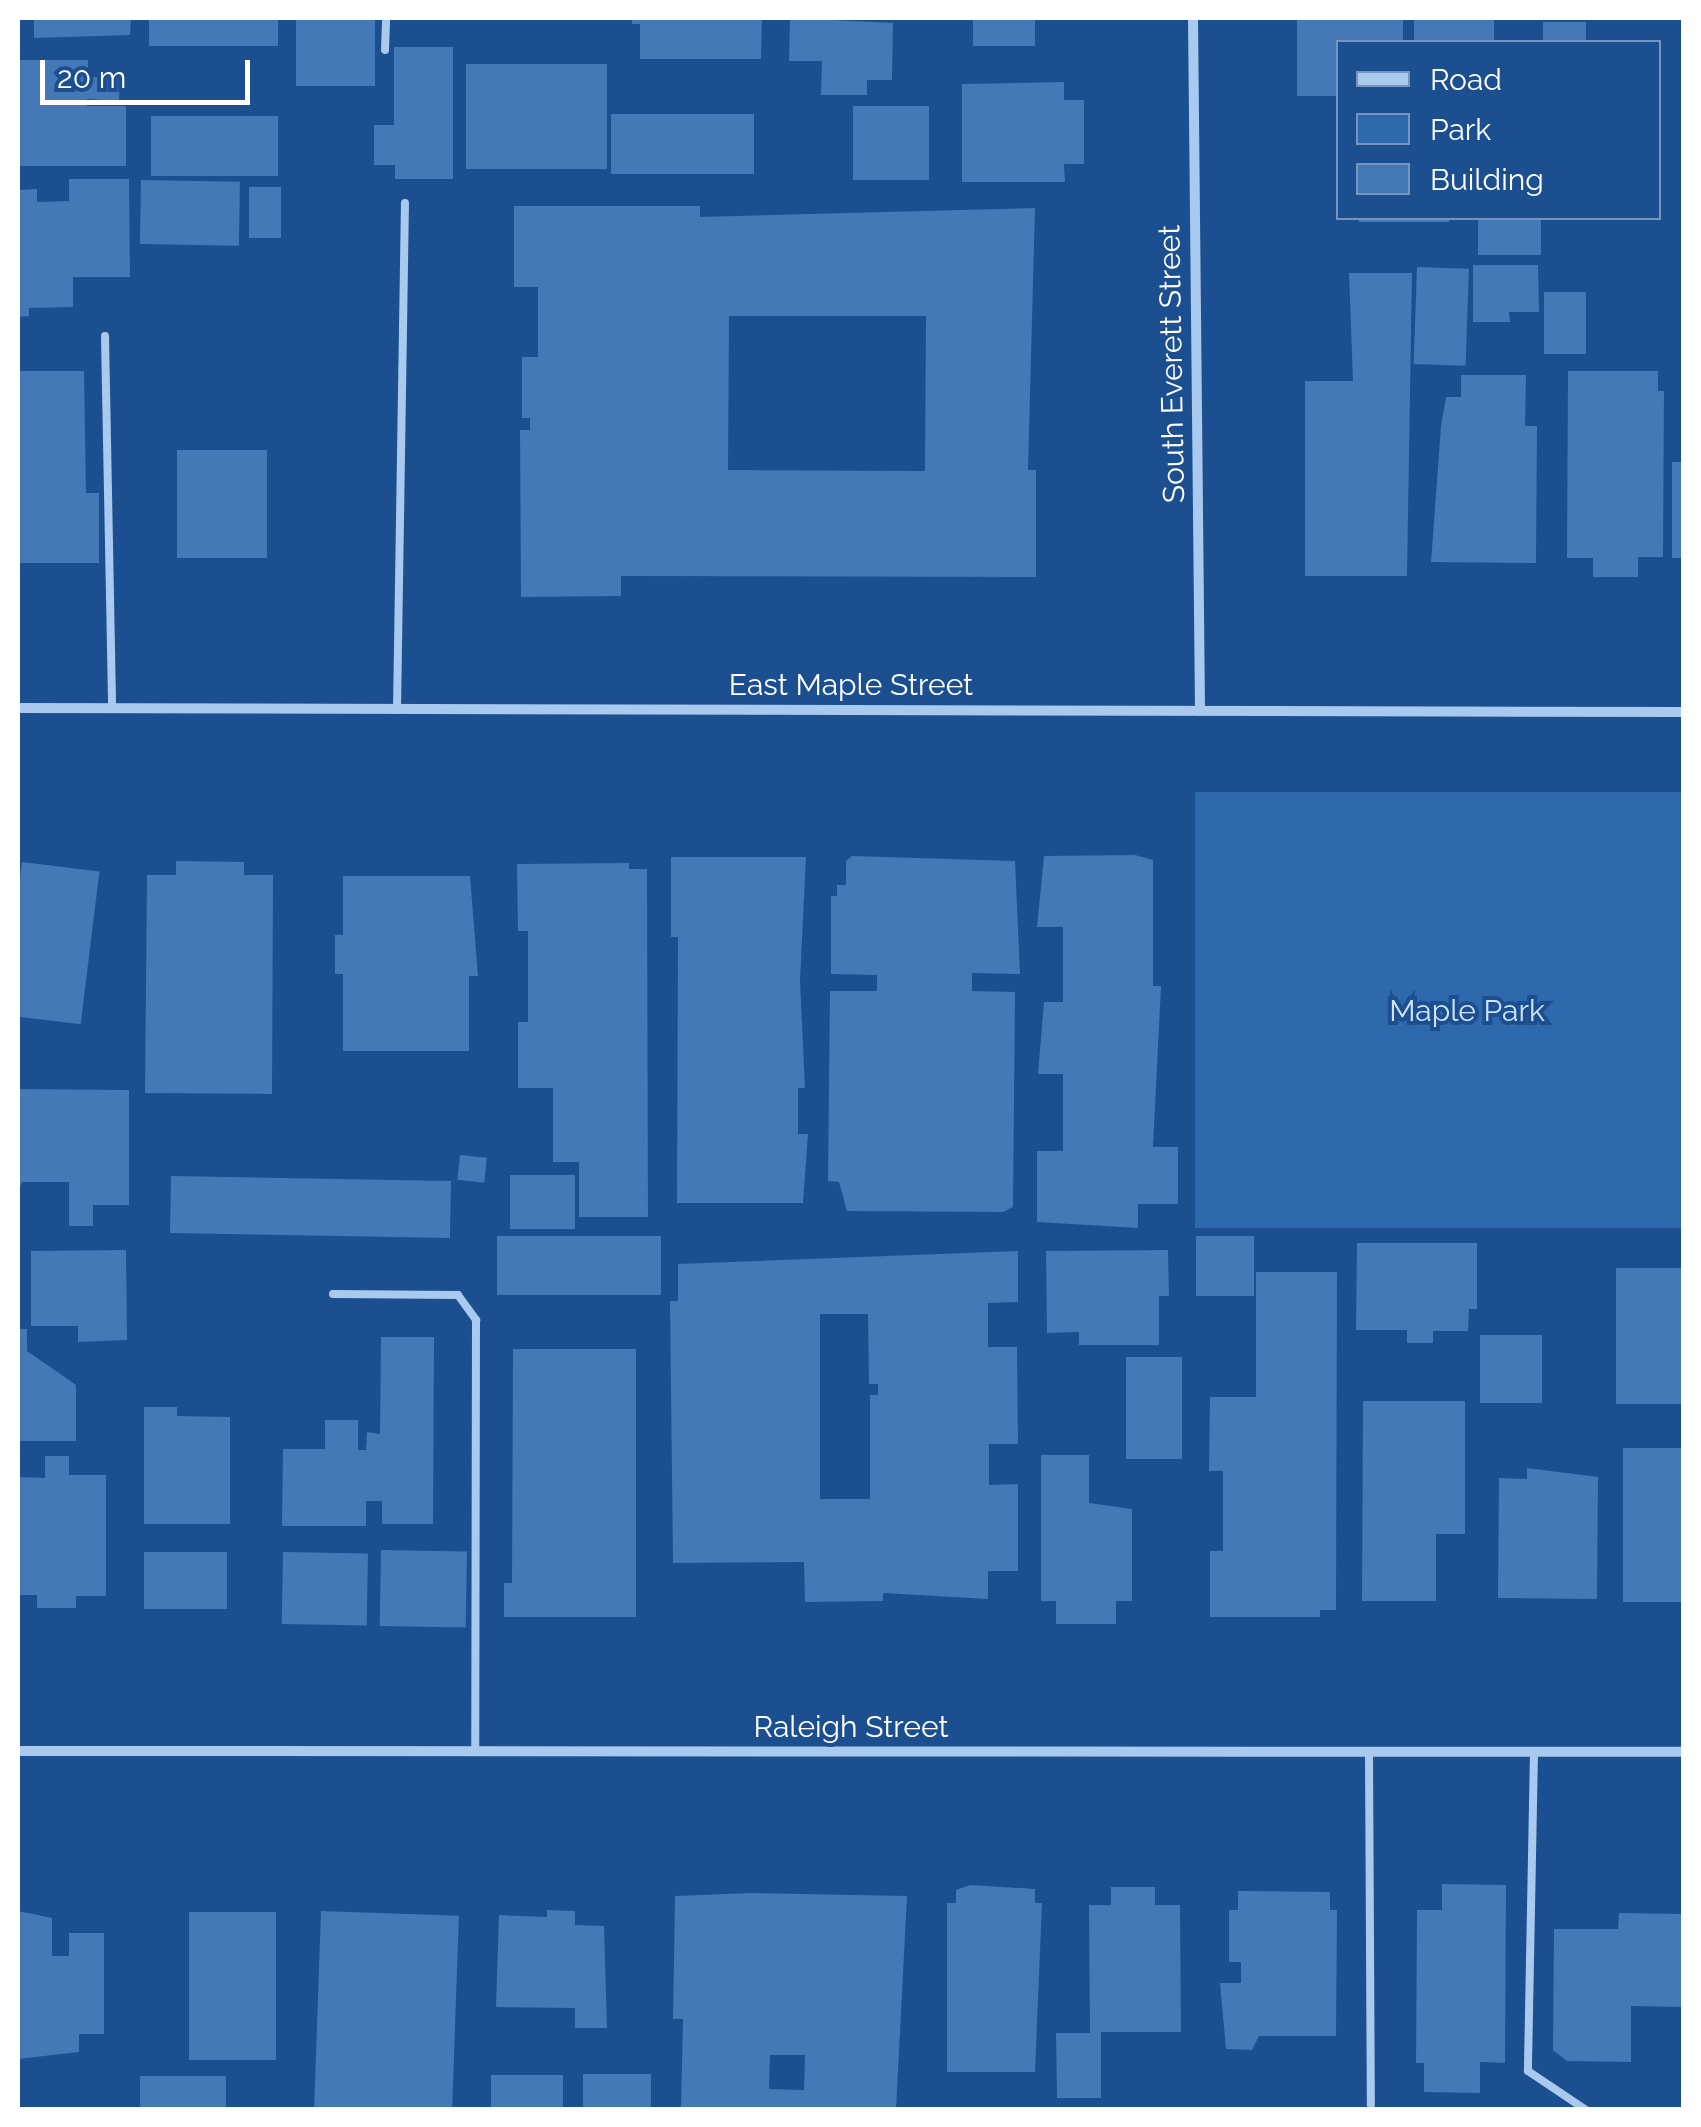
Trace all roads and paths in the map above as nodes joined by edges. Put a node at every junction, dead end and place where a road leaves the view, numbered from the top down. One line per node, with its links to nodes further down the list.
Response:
1 (386, 18): 3 (lane)
2 (1192, 18): 9 (street, South Everett Street)
3 (385, 50)
4 (405, 204): 8 (lane)
5 (105, 336): 7 (lane)
6 (18, 708): 7 (street, East Maple Street)
7 (112, 708): 8 (street, East Maple Street)
8 (396, 710): 9 (street, East Maple Street)
9 (1200, 711): 10 (street, East Maple Street)
10 (1684, 712)
11 (333, 1294): 13 (lane)
12 (18, 1751): 13 (street, Raleigh Street)
13 (475, 1751): 14 (street, Raleigh Street)
14 (1369, 1752): 15 (street, Raleigh Street); 17 (lane)
15 (1534, 1752): 16 (street, Raleigh Street); 18 (lane)
16 (1684, 1752)
17 (1371, 2105)
18 (1586, 2110)

